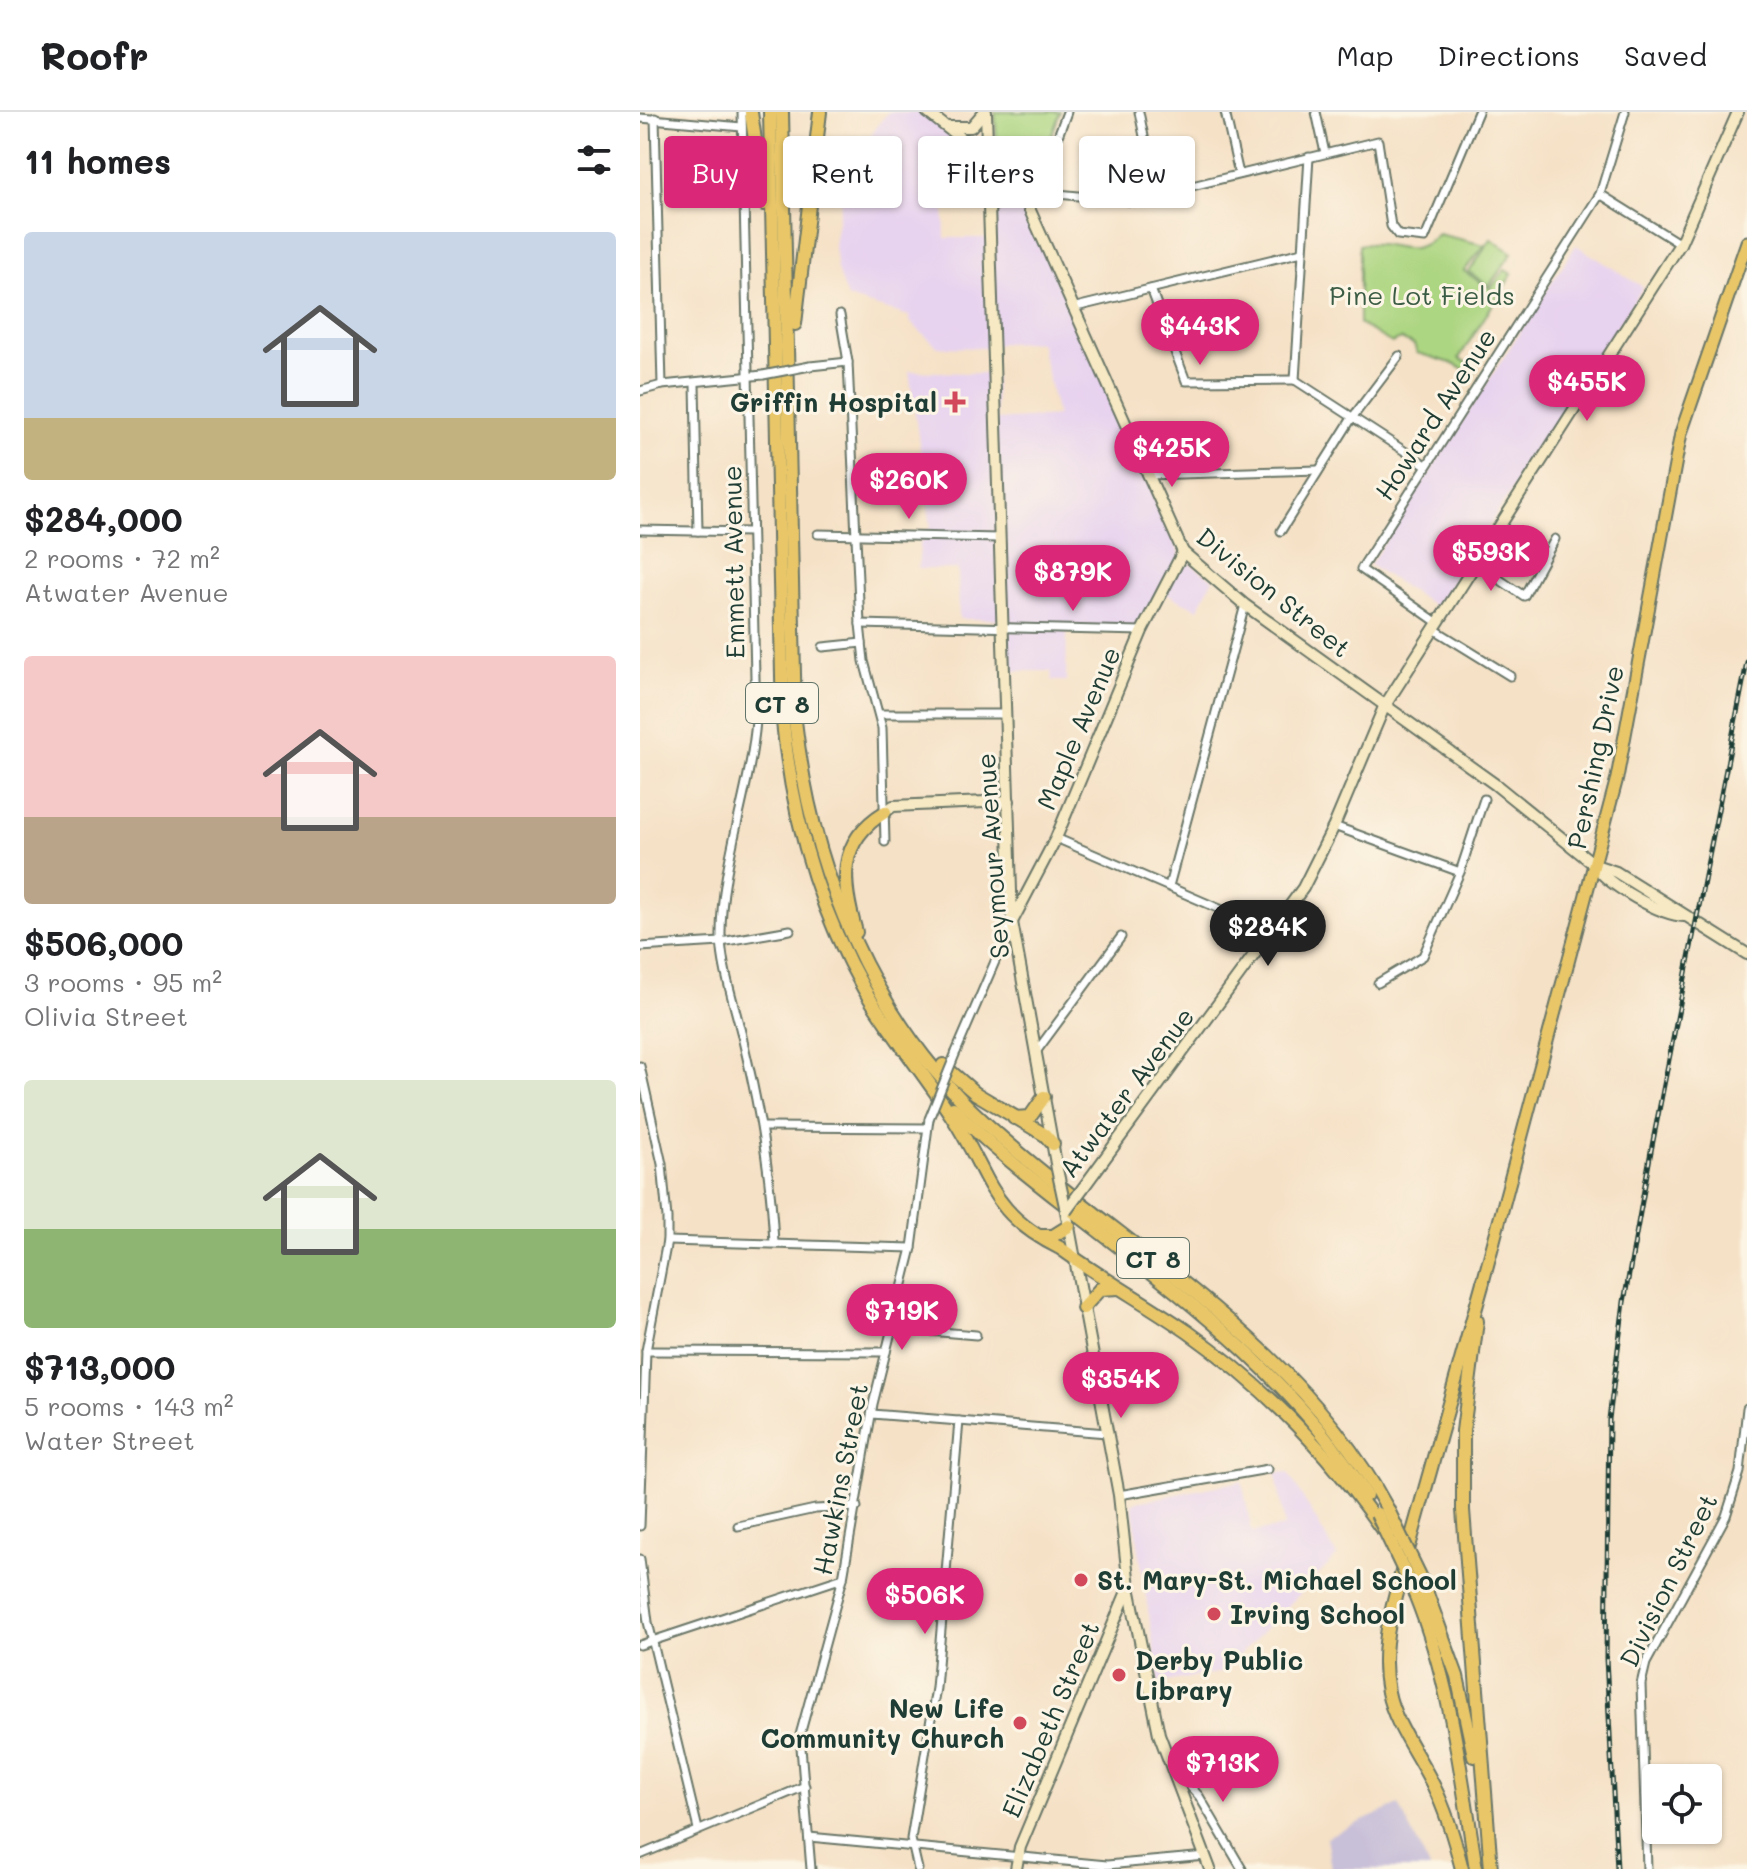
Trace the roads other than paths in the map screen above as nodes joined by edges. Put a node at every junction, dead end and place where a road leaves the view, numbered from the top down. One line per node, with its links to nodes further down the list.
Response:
1 (742, 112): 17 (street, Emmett Avenue)
2 (751, 112): 36 (highway)
3 (770, 112): 36 (highway, CT 8)
4 (782, 112): 44 (highway, CT 8)
5 (820, 112): 44 (highway)
6 (927, 112): 18 (main road, Division Street)
7 (985, 112): 18 (main road); 20 (main road, Seymour Avenue)
8 (1067, 112): 21 (street)
9 (1139, 112): 22 (street)
10 (1225, 112): 25 (street)
11 (1316, 112): 23 (street)
12 (1478, 112): 23 (street)
13 (1625, 112): 27 (street, Howard Avenue)
14 (1738, 112): 31 (main road, Atwater Avenue)
15 (640, 118): 16 (street)
16 (655, 118): 17 (street); 42 (street)
17 (742, 127): 39 (street, Emmett Avenue)
18 (949, 127): 19 (main road, Division Street)
19 (960, 136)
20 (987, 136)
21 (1058, 136)
22 (1144, 136)
23 (1325, 153): 24 (street)
24 (1309, 157): 25 (street); 32 (street)
25 (1239, 174): 26 (street)
26 (1195, 185)
27 (1600, 194): 31 (street); 46 (street, Howard Avenue)
28 (990, 208): 55 (main road, Seymour Avenue)
29 (1029, 208): 34 (main road, Division Street)
30 (1747, 242): 76 (main road, Pershing Drive)
31 (1680, 244): 58 (main road, Atwater Avenue)
32 (1302, 252): 33 (street); 40 (street)
33 (1151, 289): 34 (street); 40 (street)
34 (1072, 308): 48 (main road, Division Street)
35 (840, 315): 38 (street)
36 (775, 338): 89 (highway, CT 8)
37 (1399, 356): 45 (street)
38 (848, 362): 39 (street, bridge); 54 (street)
39 (750, 377): 41 (street); 52 (street, Emmett Avenue)
40 (1295, 380): 45 (street)
41 (695, 384): 42 (street); 50 (street)
42 (662, 385): 43 (street)
43 (640, 391)
44 (789, 403): 86 (highway, CT 8)
45 (1352, 418): 46 (street); 47 (street)
46 (1426, 465): 61 (street, Howard Avenue)
47 (1318, 470): 48 (street); 51 (street)
48 (1147, 475): 57 (main road, Division Street)
49 (640, 530): 50 (street)
50 (698, 531): 52 (street)
51 (1281, 531)
52 (751, 532): 83 (street, Emmett Avenue)
53 (818, 534): 54 (street)
54 (857, 536): 55 (street); 60 (street)
55 (999, 538): 62 (main road, Seymour Avenue)
56 (1555, 539): 58 (street)
57 (1183, 552): 59 (main road, Division Street); 63 (main road, Maple Avenue)
58 (1475, 563): 61 (main road, Atwater Avenue)
59 (1245, 605): 67 (main road, Division Street); 78 (street)
60 (860, 624): 62 (street); 64 (street)
61 (1436, 626): 66 (street); 67 (main road, Atwater Avenue)
62 (1003, 627): 63 (street); 69 (main road, Seymour Avenue)
63 (1142, 631): 74 (main road, Maple Avenue)
64 (862, 643): 65 (street); 68 (street)
65 (823, 647)
66 (1510, 676)
67 (1384, 707): 73 (main road, Atwater Avenue); 76 (main road, Division Street)
68 (879, 714): 69 (street); 72 (street)
69 (1006, 714): 71 (main road, Seymour Avenue)
70 (1484, 799): 77 (street)
71 (1009, 801): 72 (main road); 79 (main road, Seymour Avenue)
72 (885, 812): 75 (street); 86 (highway)
73 (1334, 826): 77 (street); 81 (main road, Atwater Avenue)
74 (1056, 838): 78 (street); 79 (main road, Maple Avenue)
75 (885, 842)
76 (1595, 865): 85 (main road, Division Street); 103 (main road, Pershing Drive)
77 (1460, 872): 87 (street)
78 (1169, 886): 81 (street)
79 (1012, 922): 90 (main road, Seymour Avenue); 95 (street, Hawkins Street, bridge)
80 (790, 930): 83 (street)
81 (1273, 932): 97 (main road, Atwater Avenue, bridge)
82 (1121, 937): 90 (street)
83 (721, 942): 84 (street); 94 (street, Emmett Avenue)
84 (640, 947)
85 (1747, 954)
86 (863, 963): 88 (highway, CT 8)
87 (1378, 983)
88 (901, 1025): 93 (highway); 118 (highway, CT 8)
89 (899, 1045): 98 (highway); 118 (highway, CT 8)
90 (1036, 1052): 92 (main road, Seymour Avenue)
91 (640, 1066): 99 (street)
92 (1044, 1097): 93 (highway); 96 (main road, Seymour Avenue)
93 (1013, 1118): 96 (highway)
94 (763, 1127): 95 (street); 100 (street, Emmett Avenue)
95 (926, 1128): 101 (street, Hawkins Street)
96 (1053, 1144): 97 (main road, Seymour Avenue, bridge)
97 (1067, 1218): 98 (highway); 102 (main road, Seymour Avenue)
98 (1032, 1234): 102 (highway)
99 (667, 1241): 100 (street); 108 (street)
100 (774, 1243): 101 (street)
101 (912, 1248): 106 (street, Hawkins Street)
102 (1073, 1259): 104 (highway); 105 (main road, Seymour Avenue)
103 (1483, 1282): 128 (highway); 141 (highway)
104 (1119, 1288): 105 (highway); 118 (highway)
105 (1083, 1308): 114 (main road, Seymour Avenue)
106 (893, 1328): 107 (street); 109 (street, Hawkins Street)
107 (976, 1335)
108 (646, 1351): 109 (street); 113 (street)
109 (886, 1352): 111 (street, Hawkins Street)
110 (1747, 1408): 144 (street, Division Street)
111 (872, 1414): 112 (street); 117 (street, Hawkins Street)
112 (959, 1421): 114 (street); 131 (street)
113 (642, 1425): 119 (street)
114 (1107, 1433): 116 (main road, Seymour Avenue)
115 (1268, 1469): 116 (street)
116 (1119, 1495): 123 (main road, Seymour Avenue)
117 (857, 1507): 120 (street); 122 (street, Hawkins Street)
118 (1379, 1513): 128 (highway, CT 8, bridge); 142 (highway, CT 8, bridge)
119 (640, 1526)
120 (738, 1526)
121 (640, 1559): 124 (street)
122 (843, 1578): 124 (street); 127 (street, Hawkins Street)
123 (1129, 1587): 126 (main road, Seymour Avenue); 134 (main road, Elizabeth Street)
124 (653, 1640): 125 (street); 129 (street)
125 (640, 1645)
126 (1170, 1765): 133 (main road, Seymour Avenue); 140 (street)
127 (805, 1786): 129 (street); 130 (street, Hawkins Street)
128 (1486, 1826): 143 (highway, CT 8)
129 (698, 1829): 132 (street)
130 (809, 1837): 131 (street); 136 (street, Hawkins Street)
131 (914, 1846): 134 (street); 137 (street)
132 (640, 1855)
133 (1206, 1856): 135 (street); 139 (main road, Seymour Avenue)
134 (1018, 1857): 135 (street); 138 (main road, Elizabeth Street)
135 (1107, 1867)
136 (811, 1869)
137 (918, 1869)
138 (1016, 1869)
139 (1210, 1869)
140 (1242, 1869)
141 (1462, 1869)
142 (1476, 1869)
143 (1491, 1869)
144 (1647, 1869)

